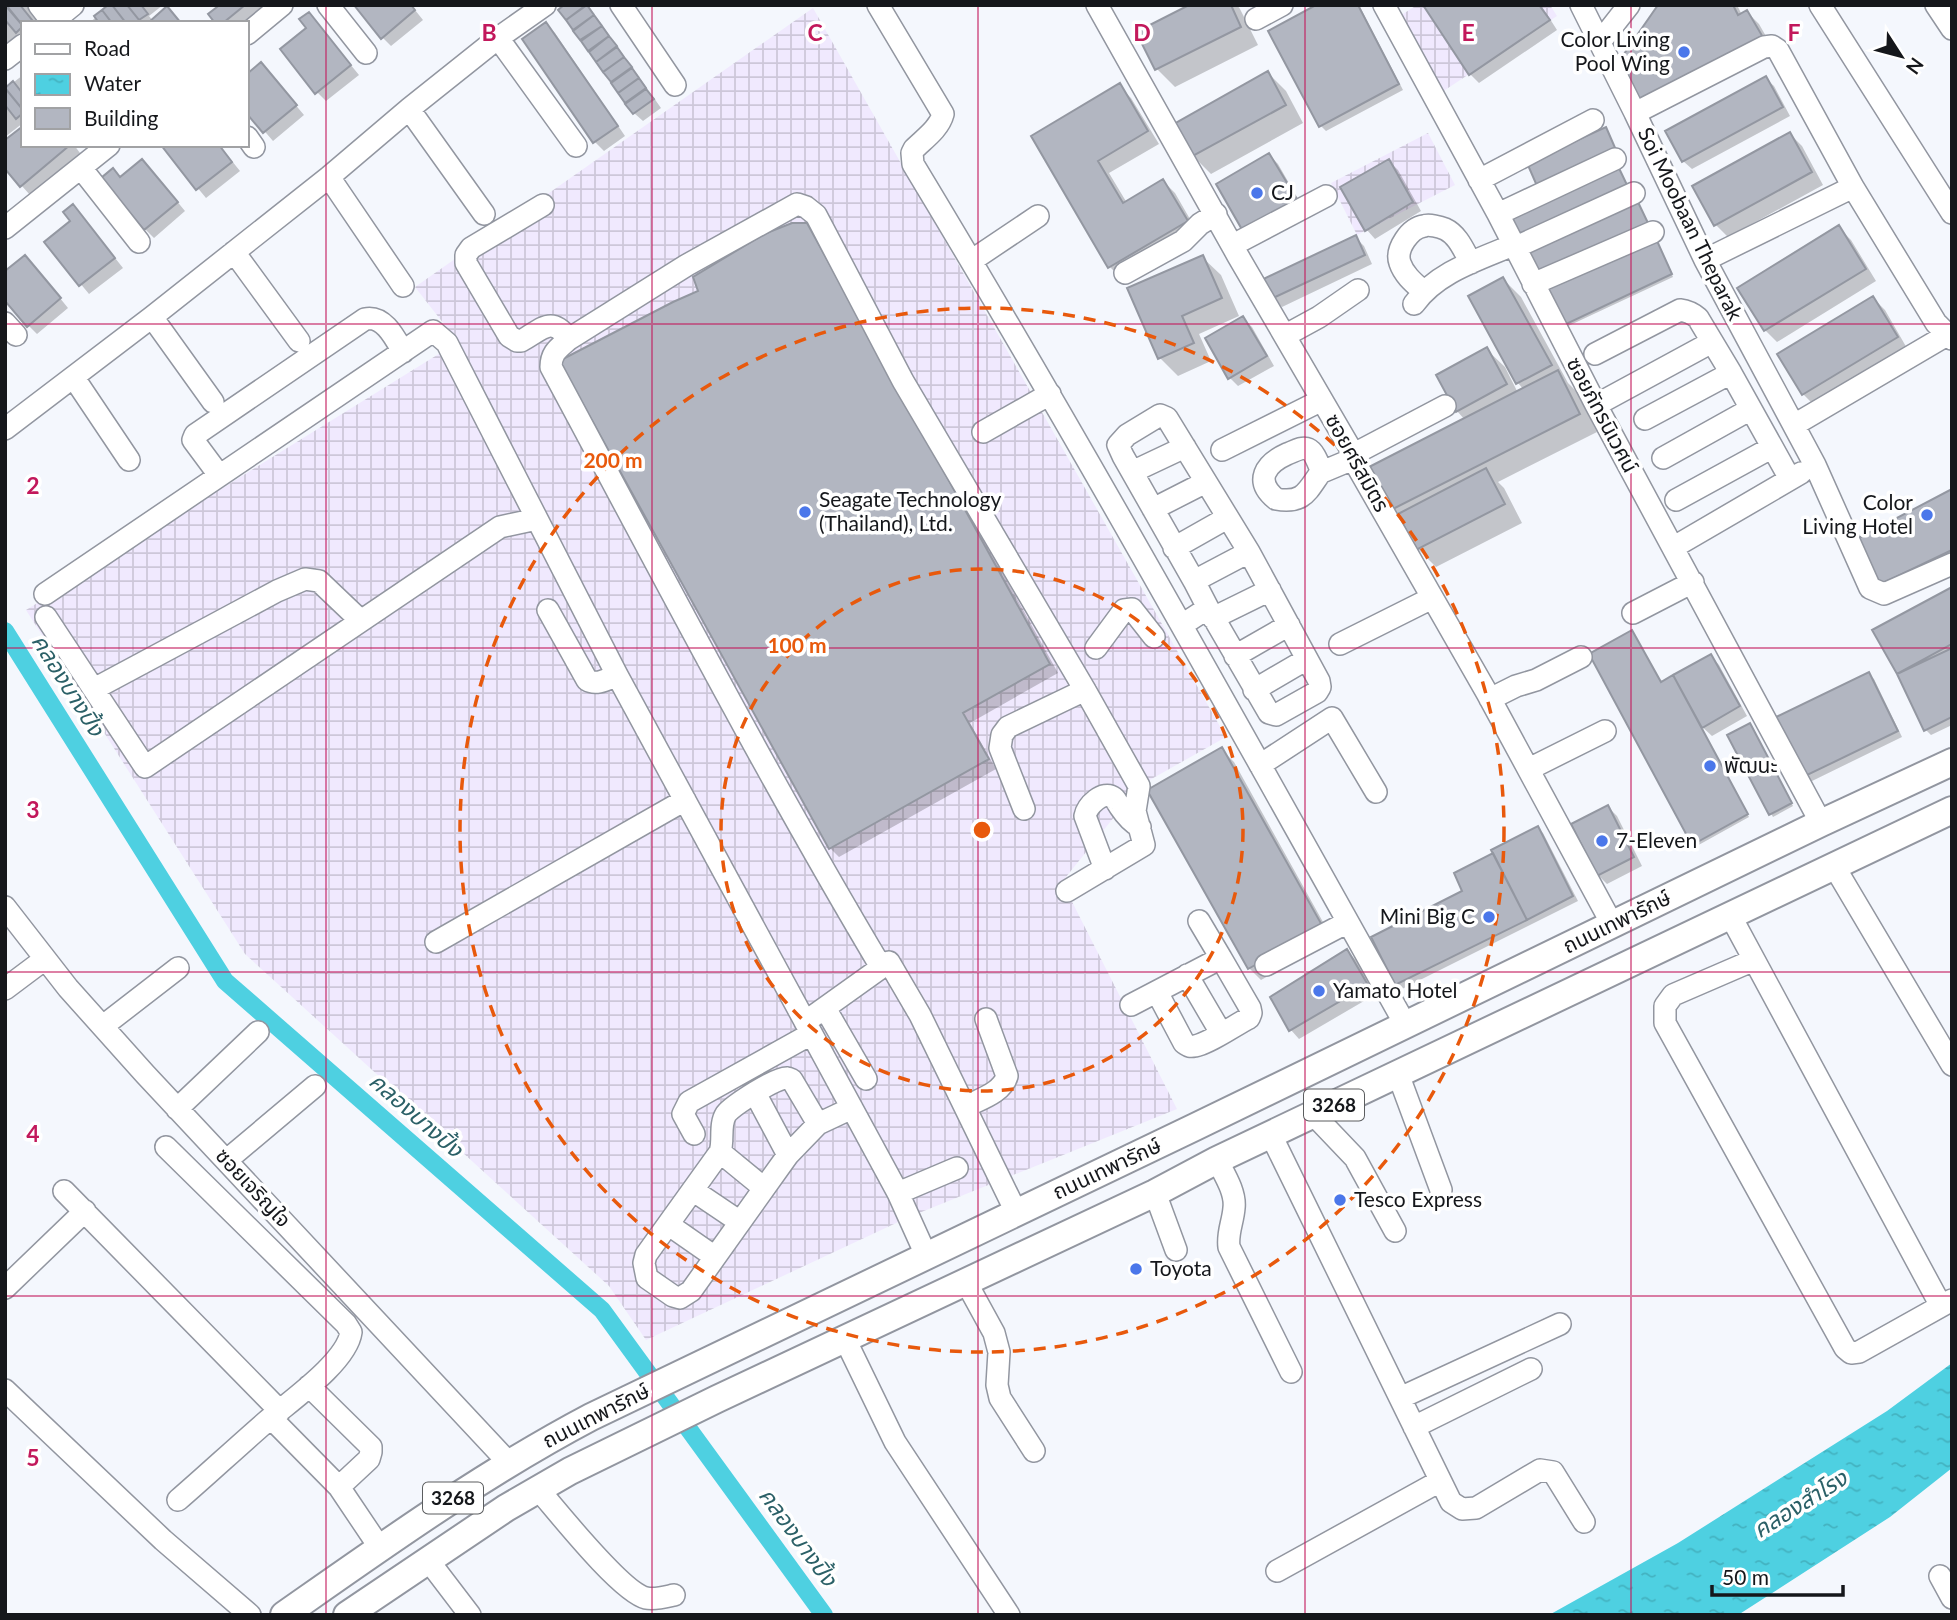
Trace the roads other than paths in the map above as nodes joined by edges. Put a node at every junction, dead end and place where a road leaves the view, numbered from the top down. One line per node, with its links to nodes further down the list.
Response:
1 (73, 5): 14 (street)
2 (282, 5): 17 (street)
3 (328, 5): 21 (street)
4 (545, 5): 18 (street)
5 (621, 5): 23 (street)
6 (878, 5): 49 (street)
7 (1097, 5): 39 (street, ซอยศรีสมิตร)
8 (1282, 5): 15 (street)
9 (1384, 5): 32 (street, ซอยภัทรนิเวศน์)
10 (1581, 5): 19 (street)
11 (1629, 5): 19 (street)
12 (1820, 5): 37 (street)
13 (1936, 5): 16 (street)
14 (49, 18)
15 (1256, 19)
16 (1952, 30)
17 (248, 33)
18 (498, 38): 24 (street); 27 (street)
19 (1600, 42): 25 (street)
20 (21, 47): 22 (street)
21 (366, 53)
22 (5, 59)
23 (675, 85)
24 (409, 109): 31 (street); 38 (street)
25 (1635, 113): 33 (street, Soi Moobaan Theparak); 48 (street, Soi Moobaan Theparak)
26 (1594, 120): 32 (street)
27 (576, 146)
28 (107, 147): 30 (street)
29 (1615, 159): 40 (street)
30 (81, 168): 42 (street); 44 (street)
31 (329, 177): 47 (street); 53 (street)
32 (1479, 180): 40 (street, ซอยภัทรนิเวศน์)
33 (1853, 187): 48 (street); 57 (street, Soi Moobaan Theparak)
34 (1634, 193): 46 (street)
35 (1325, 196): 45 (street)
36 (543, 205): 58 (street)
37 (1952, 213)
38 (484, 214)
39 (1216, 214): 45 (street, ซอยศรีสมิตร); 51 (street)
40 (1498, 214): 46 (street, ซอยภัทรนิเวศน์)
41 (1038, 216): 49 (street)
42 (5, 228)
43 (1653, 232): 52 (street)
44 (139, 242)
45 (1233, 245): 56 (street, ซอยศรีสมิตร)
46 (1513, 246): 50 (street); 52 (street, ซอยภัทรนิเวศน์)
47 (234, 251): 55 (street); 59 (street)
48 (1704, 260): 72 (street, Soi Moobaan Theparak)
49 (971, 261): 65 (street)
50 (1471, 263): 50 (street)
51 (1125, 273)
52 (1533, 284): 68 (street, ซอยภัทรนิเวศน์)
53 (403, 286)
54 (1358, 290): 56 (street)
55 (152, 317): 64 (street); 67 (street)
56 (1286, 335): 66 (street, ซอยศรีสมิตร)
57 (1949, 337): 72 (street)
58 (569, 339): 115 (street); 141 (street)
59 (299, 341)
60 (1712, 342): 62 (street); 63 (street); 68 (street)
61 (403, 352): 84 (street); 84 (street); 90 (street)
62 (1595, 354)
63 (1731, 373): 70 (street); 71 (street)
64 (74, 378): 73 (street); 80 (street)
65 (1050, 394): 74 (street); 105 (street)
66 (1322, 400): 77 (street); 78 (street, ซอยศรีสมิตร)
67 (213, 402)
68 (1596, 405): 91 (street, ซอยภัทรนิเวศน์)
69 (1445, 406): 78 (street)
70 (1751, 409): 76 (street); 79 (street)
71 (1645, 419)
72 (1794, 425): 81 (street, Soi Moobaan Theparak)
73 (5, 429)
74 (983, 432)
75 (1185, 447): 82 (street); 82 (street); 86 (street)
76 (1771, 448): 85 (street); 87 (street)
77 (1222, 450)
78 (1352, 457): 83 (street); 99 (street, ซอยศรีสมิตร)
79 (1663, 458)
80 (129, 460)
81 (1815, 465): 85 (street); 94 (street, Soi Moobaan Theparak)
82 (1132, 472): 88 (street)
83 (1322, 472)
84 (219, 475): 98 (street)
85 (1790, 479): 91 (street)
86 (1206, 482): 88 (street); 89 (street)
87 (1676, 500)
88 (1153, 509): 92 (street)
89 (1227, 517): 92 (street); 93 (street)
90 (537, 519): 104 (street); 113 (street)
91 (1674, 547): 96 (street, ซอยภัทรนิเวศน์)
92 (1174, 548): 95 (street)
93 (1249, 552): 95 (street); 97 (street)
94 (1952, 564)
95 (1194, 582): 101 (street)
96 (1693, 582): 102 (street); 126 (street, ซอยภัทรนิเวศน์)
97 (1270, 590): 101 (street); 106 (street)
98 (45, 594)
99 (1433, 598): 108 (street); 117 (street, ซอยศรีสมิตร)
100 (548, 610): 113 (street)
101 (1211, 613): 105 (street); 110 (street)
102 (1633, 613)
103 (46, 618): 114 (street)
104 (361, 621): 114 (street); 114 (street)
105 (1182, 625): 120 (street)
106 (1289, 625): 110 (street); 112 (street)
107 (1154, 637): 109 (street)
108 (1340, 644)
109 (1097, 648)
110 (1235, 656): 116 (street)
111 (1581, 657): 117 (street)
112 (1307, 659): 116 (street); 116 (street)
113 (617, 675): 123 (street)
114 (94, 689)
115 (1085, 690): 124 (street); 127 (street)
116 (1254, 690)
117 (1490, 699): 121 (street, ซอยศรีสมิตร)
118 (1605, 731): 121 (street)
119 (1952, 762): 126 (main road, ถนนเทพารักษ์ / 3268)
120 (1260, 765): 122 (street); 134 (street)
121 (1529, 769): 135 (street, ซอยศรีสมิตร)
122 (1376, 792)
123 (685, 800): 136 (street); 151 (street)
124 (1024, 809)
125 (1952, 810): 128 (main road, ถนนเทพารักษ์ / 3268)
126 (1821, 823): 135 (main road, ถนนเทพารักษ์ / 3268)
127 (1140, 827): 129 (street); 129 (street)
128 (1834, 866): 132 (main road, ถนนเทพารักษ์ / 3268); 154 (street)
129 (1105, 869): 130 (street)
130 (1067, 891)
131 (5, 906): 138 (street, ซอยเจริญใจ)
132 (1730, 915): 139 (street); 155 (main road, ถนนเทพารักษ์ / 3268)
133 (1199, 921): 137 (street)
134 (1348, 922): 140 (street); 149 (street)
135 (1612, 924): 149 (main road, ถนนเทพารักษ์ / 3268)
136 (436, 942)
137 (1221, 958): 143 (street); 153 (street)
138 (45, 959): 144 (street); 150 (street, ซอยเจริญใจ)
139 (1754, 960): 189 (street); 189 (street)
140 (1266, 965)
141 (881, 967): 147 (street); 159 (street)
142 (178, 968): 150 (street)
143 (1187, 975): 145 (street); 153 (street)
144 (5, 989)
145 (1157, 992): 146 (street); 153 (street)
146 (1130, 1005)
147 (825, 1008): 151 (street); 156 (street)
148 (986, 1019): 159 (street)
149 (1405, 1024): 164 (main road, ถนนเทพารักษ์ / 3268)
150 (103, 1026): 161 (street, ซอยเจริญใจ)
151 (808, 1028): 160 (street); 165 (street)
152 (258, 1032): 161 (street)
153 (1221, 1033)
154 (1952, 1065)
155 (1398, 1074): 162 (main road, ถนนเทพารักษ์ / 3268); 174 (street)
156 (866, 1079)
157 (315, 1086): 170 (street)
158 (755, 1093): 163 (street); 168 (street); 169 (street)
159 (965, 1107): 180 (street)
160 (852, 1108): 163 (street); 177 (street)
161 (177, 1109): 170 (street, ซอยเจริญใจ)
162 (1314, 1115): 166 (main road, ถนนเทพารักษ์ / 3268); 183 (street)
163 (818, 1124): 169 (street)
164 (1195, 1127): 171 (main road); 180 (main road, ถนนเทพารักษ์ / 3268)
165 (694, 1134)
166 (1271, 1135): 171 (main road, ถนนเทพารักษ์ / 3268); 196 (street)
167 (166, 1147): 194 (street)
168 (720, 1152): 173 (street); 176 (street)
169 (788, 1155): 173 (street)
170 (227, 1160): 200 (street, ซอยเจริญใจ)
171 (1217, 1160): 178 (main road, ถนนเทพารักษ์ / 3268); 193 (street)
172 (957, 1168): 177 (street)
173 (764, 1188): 181 (street)
174 (1441, 1190)
175 (64, 1191): 179 (street)
176 (694, 1191): 181 (street); 182 (street)
177 (898, 1193): 185 (street)
178 (1155, 1193): 184 (street); 187 (main road, ถนนเทพารักษ์ / 3268)
179 (85, 1211): 188 (street); 197 (street)
180 (1016, 1212): 185 (main road, ถนนเทพารักษ์ / 3268)
181 (740, 1223): 186 (street)
182 (669, 1225): 186 (street); 186 (street)
183 (1395, 1231)
184 (1176, 1250)
185 (926, 1255): 200 (main road, ถนนเทพารักษ์ / 3268)
186 (715, 1257)
187 (966, 1282): 191 (main road, ถนนเทพารักษ์ / 3268); 199 (street)
188 (5, 1288)
189 (1946, 1303)
190 (1560, 1324): 196 (street)
191 (845, 1339): 203 (main road, ถนนเทพารักษ์ / 3268); 216 (street)
192 (1531, 1369): 198 (street)
193 (1291, 1372)
194 (309, 1386): 197 (street); 202 (street)
195 (5, 1390): 212 (street)
196 (1400, 1398): 198 (street)
197 (275, 1415): 202 (street); 204 (street)
198 (1414, 1427): 201 (street)
199 (1034, 1451)
200 (509, 1462): 206 (main road, ถนนเทพารักษ์ / 3268)
201 (1440, 1481): 205 (street); 208 (street)
202 (340, 1487): 206 (street)
203 (538, 1489): 207 (main road, ถนนเทพารักษ์ / 3268); 210 (street)
204 (178, 1500)
205 (1584, 1522)
206 (380, 1548): 213 (main road, ถนนเทพารักษ์ / 3268)
207 (428, 1560): 214 (main road, ถนนเทพารักษ์ / 3268); 215 (street)
208 (1277, 1571)
209 (1940, 1576): 211 (street)
210 (674, 1595)
211 (1952, 1598)
212 (250, 1615)
213 (284, 1615)
214 (347, 1615)
215 (470, 1615)
216 (1009, 1615)

